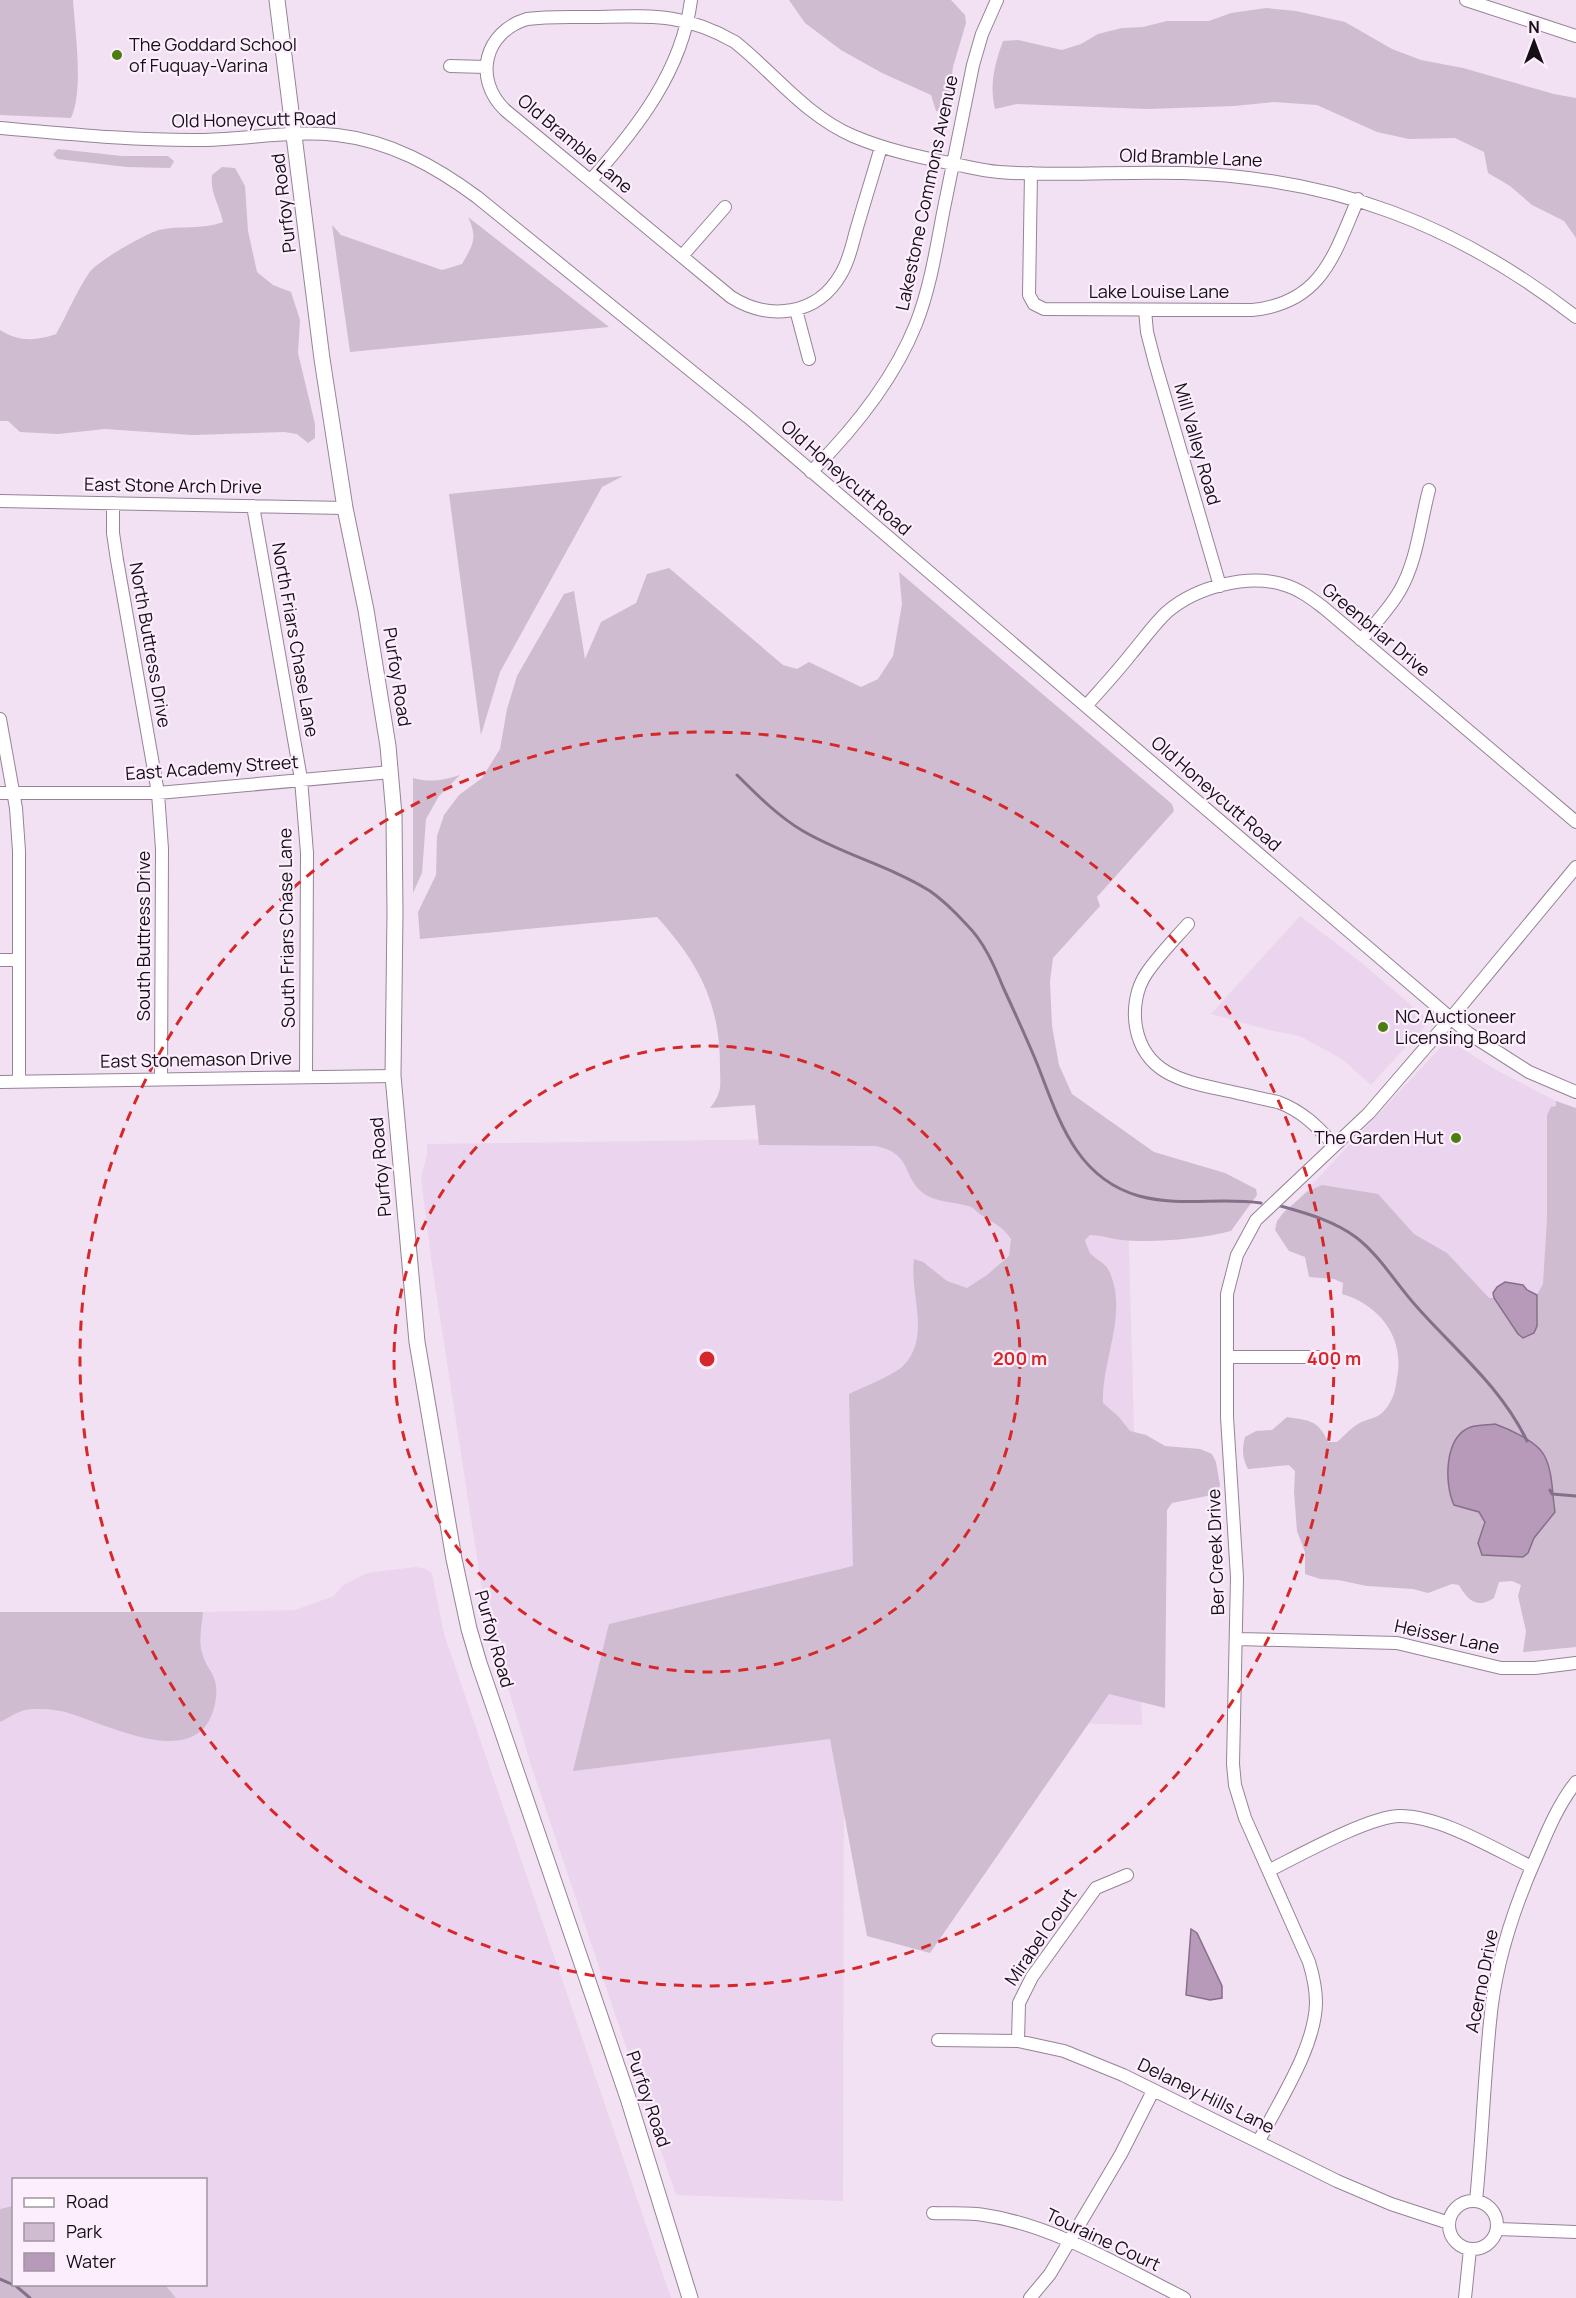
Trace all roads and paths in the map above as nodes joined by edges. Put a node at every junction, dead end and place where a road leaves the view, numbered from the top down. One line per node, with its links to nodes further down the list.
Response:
1 (277, 0): 10 (street, Purfoy Road)
2 (691, 0): 5 (street)
3 (997, 0): 12 (street, Lakestone Commons Avenue)
4 (1466, 0): 6 (street)
5 (688, 22): 8 (street, Old Bramble Lane); 11 (street, Old Bramble Lane); 14 (street)
6 (1576, 36)
7 (450, 66): 8 (street)
8 (486, 67): 14 (street, Old Bramble Lane)
9 (0, 128): 10 (street, Old Honeycutt Road)
10 (296, 134): 22 (street, Old Honeycutt Road); 27 (street, Purfoy Road)
11 (881, 147): 12 (street, Old Bramble Lane); 18 (street, Old Bramble Lane)
12 (953, 164): 13 (street, Old Bramble Lane); 22 (street, Lakestone Commons Avenue)
13 (1030, 173): 15 (street, Old Bramble Lane); 19 (street, Lake Louise Lane)
14 (591, 180): 17 (street, Old Bramble Lane)
15 (1358, 199): 19 (street, Lake Louise Lane); 20 (street, Old Bramble Lane)
16 (724, 207): 17 (street)
17 (682, 256): 18 (street, Old Bramble Lane)
18 (796, 310): 21 (street)
19 (1145, 310): 28 (street, Mill Valley Road)
20 (1576, 317)
21 (809, 359)
22 (811, 472): 30 (street, Old Honeycutt Road)
23 (1429, 490): 29 (street)
24 (0, 501): 25 (street, East Stone Arch Drive)
25 (113, 503): 26 (street, East Stone Arch Drive); 34 (street, North Buttress Drive)
26 (254, 506): 27 (street, East Stone Arch Drive); 33 (street, North Friars Chase Lane)
27 (345, 508): 32 (street, Purfoy Road)
28 (1220, 586): 29 (street, Greenbriar Drive); 30 (street, Greenbriar Drive)
29 (1361, 640): 37 (street, Greenbriar Drive)
30 (1086, 706): 42 (street, Old Honeycutt Road)
31 (0, 719): 36 (street)
32 (391, 772): 33 (street, East Academy Street); 43 (street, Purfoy Road)
33 (301, 779): 34 (street, East Academy Street); 44 (street, South Friars Chase Lane)
34 (158, 793): 36 (street, East Academy Street); 45 (street, South Buttress Drive)
35 (0, 794): 36 (street, East Academy Street)
36 (14, 794): 41 (street)
37 (1576, 822)
38 (1576, 867): 42 (street, Ber Creek Drive)
39 (1188, 924): 49 (street)
40 (0, 960): 41 (street)
41 (19, 960): 47 (street)
42 (1451, 1018): 48 (street, Old Honeycutt Road); 49 (street, Ber Creek Drive)
43 (393, 1076): 44 (street, East Stonemason Drive); 69 (street, Purfoy Road)
44 (306, 1077): 45 (street, East Stonemason Drive)
45 (161, 1079): 47 (street, East Stonemason Drive)
46 (0, 1082): 47 (street, East Stonemason Drive)
47 (19, 1082)
48 (1576, 1092)
49 (1334, 1145): 50 (street, Ber Creek Drive)
50 (1227, 1356): 51 (street); 52 (street, Ber Creek Drive)
51 (1318, 1357)
52 (1237, 1639): 53 (street, Heisser Lane); 56 (street, Ber Creek Drive)
53 (1576, 1663)
54 (1576, 1782): 55 (street, Acerno Drive)
55 (1532, 1867): 56 (street); 62 (street, Acerno Drive)
56 (1270, 1870): 61 (street, Ber Creek Drive)
57 (1127, 1875): 59 (street, Mirabel Court)
58 (938, 2040): 59 (street, Delaney Hills Lane)
59 (1018, 2041): 60 (street, Delaney Hills Lane)
60 (1153, 2091): 61 (street, Delaney Hills Lane); 67 (street)
61 (1259, 2141): 64 (street, Delaney Hills Lane)
62 (1476, 2201): 64 (street); 65 (street)
63 (933, 2214): 67 (street, Touraine Court)
64 (1449, 2223): 68 (street)
65 (1498, 2229): 66 (street); 68 (street)
66 (1576, 2232)
67 (1069, 2240): 70 (street); 71 (street, Touraine Court)
68 (1470, 2249): 72 (street)
69 (690, 2298)
70 (1030, 2298)
71 (1184, 2298)
72 (1465, 2298)

